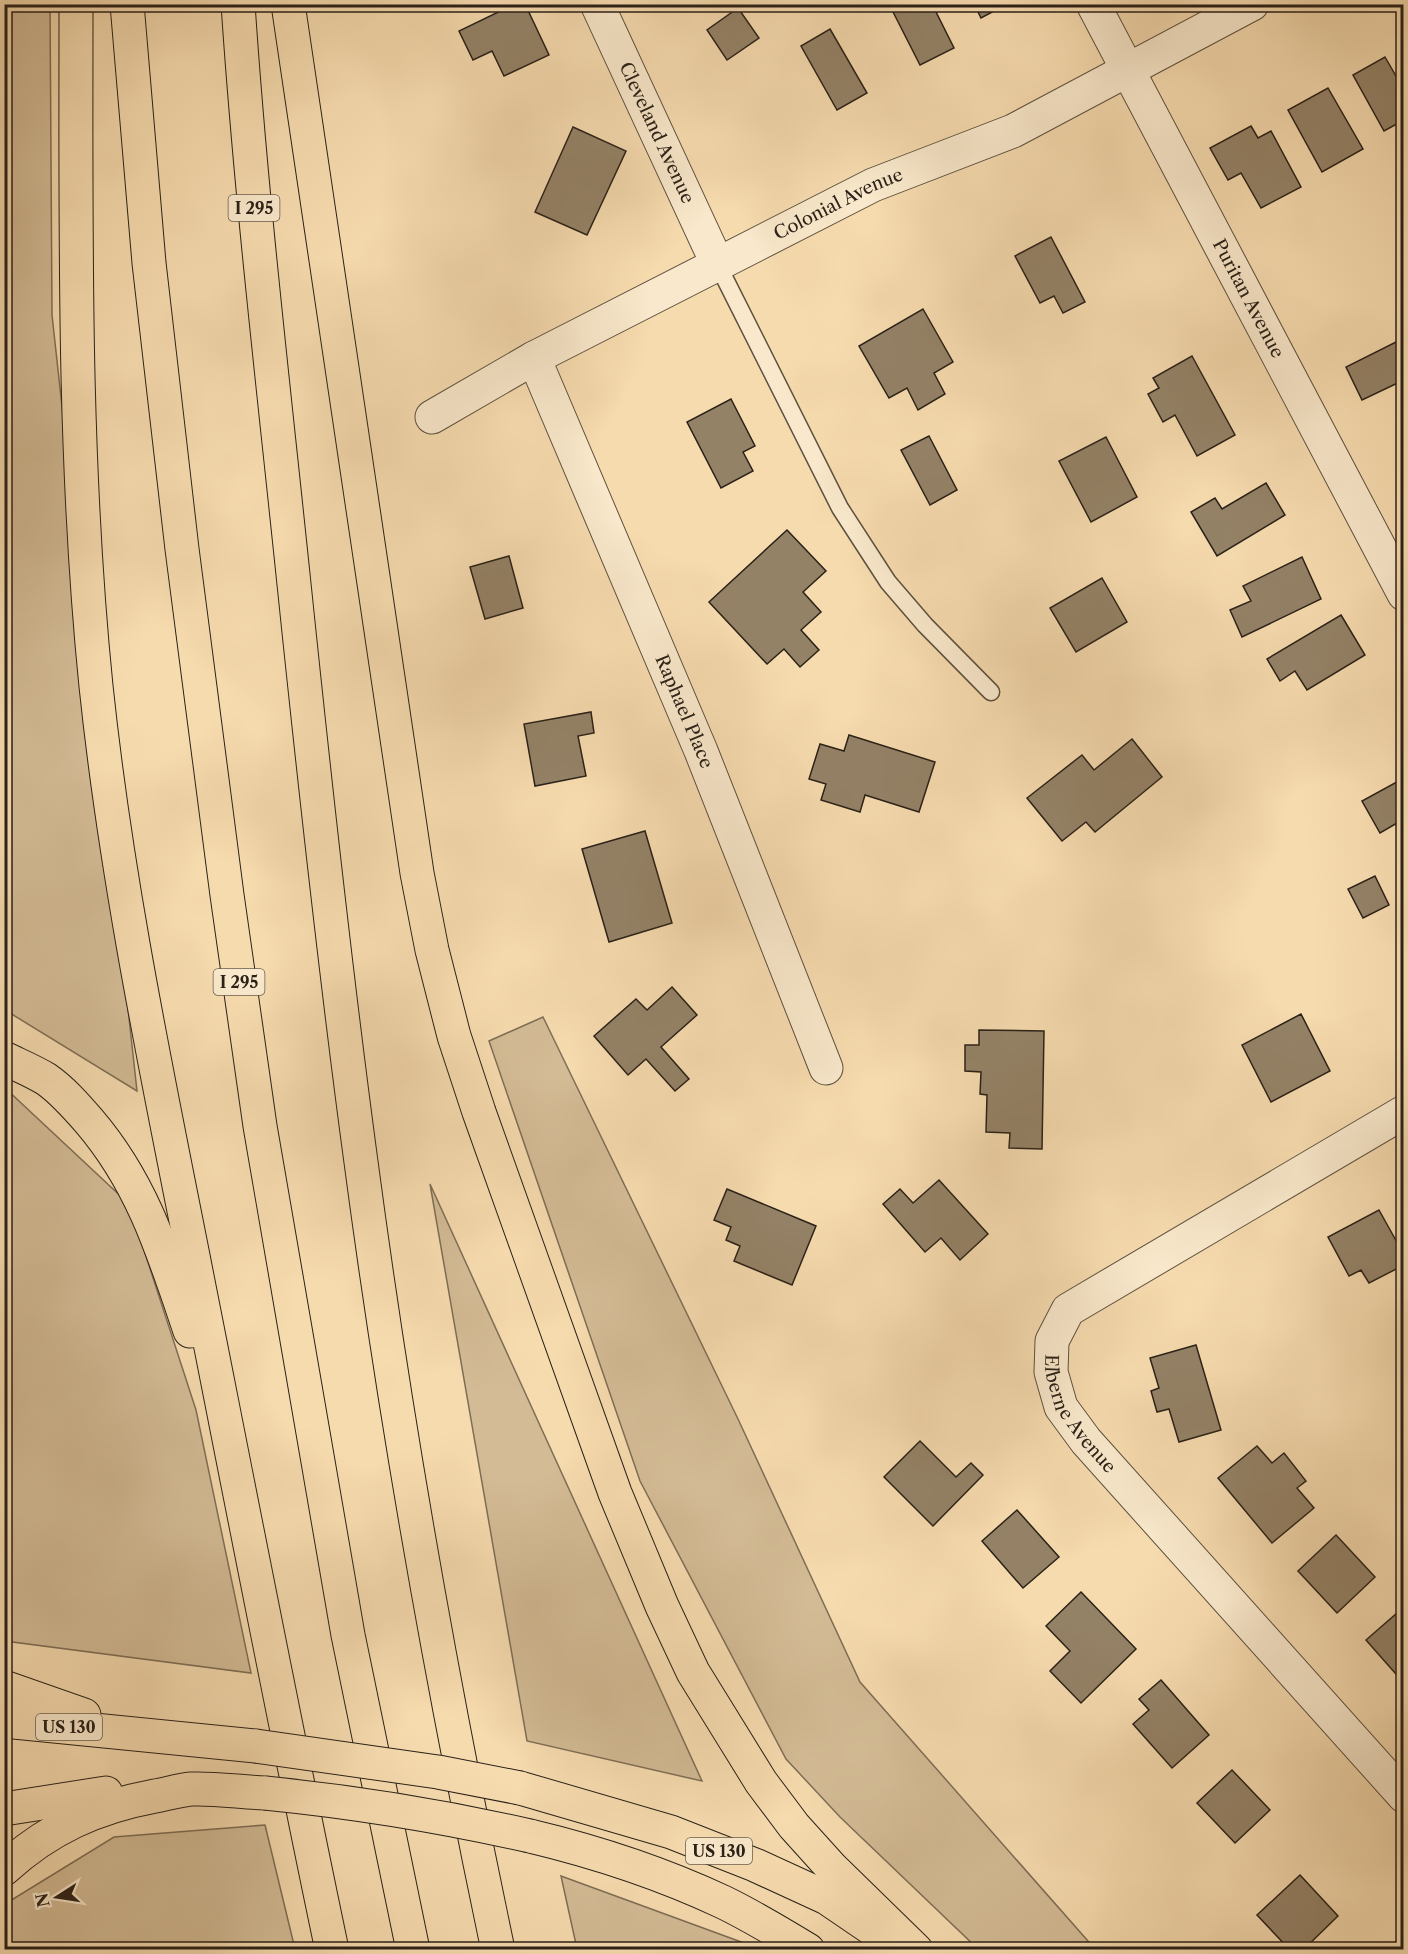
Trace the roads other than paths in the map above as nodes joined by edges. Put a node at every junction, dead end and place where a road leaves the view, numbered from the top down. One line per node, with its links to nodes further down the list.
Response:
1 (76, 4): 17 (highway)
2 (127, 4): 26 (highway, I 295)
3 (238, 4): 27 (highway, I 295)
4 (288, 4): 30 (highway)
5 (597, 4): 9 (street, Cleveland Avenue)
6 (1093, 4): 8 (street, Puritan Avenue)
7 (1252, 4): 8 (street, Colonial Avenue)
8 (1126, 70): 9 (street, Colonial Avenue); 12 (street, Puritan Avenue)
9 (717, 263): 10 (street, Colonial Avenue); 13 (lane)
10 (534, 358): 11 (street, Colonial Avenue); 15 (street, Raphael Place)
11 (432, 417)
12 (1404, 594)
13 (992, 693)
14 (4, 1059): 17 (highway)
15 (826, 1068)
16 (1404, 1112): 22 (street, Elberne Avenue)
17 (232, 1455): 25 (highway)
18 (4, 1688): 20 (highway)
19 (4, 1721): 20 (highway, US 130)
20 (134, 1732): 29 (highway, US 130, bridge)
21 (190, 1789): 23 (highway); 24 (highway); 28 (highway, bridge)
22 (1404, 1796)
23 (4, 1809)
24 (4, 1869)
25 (332, 1950)
26 (413, 1950)
27 (498, 1950)
28 (808, 1950)
29 (903, 1950)
30 (916, 1950)

